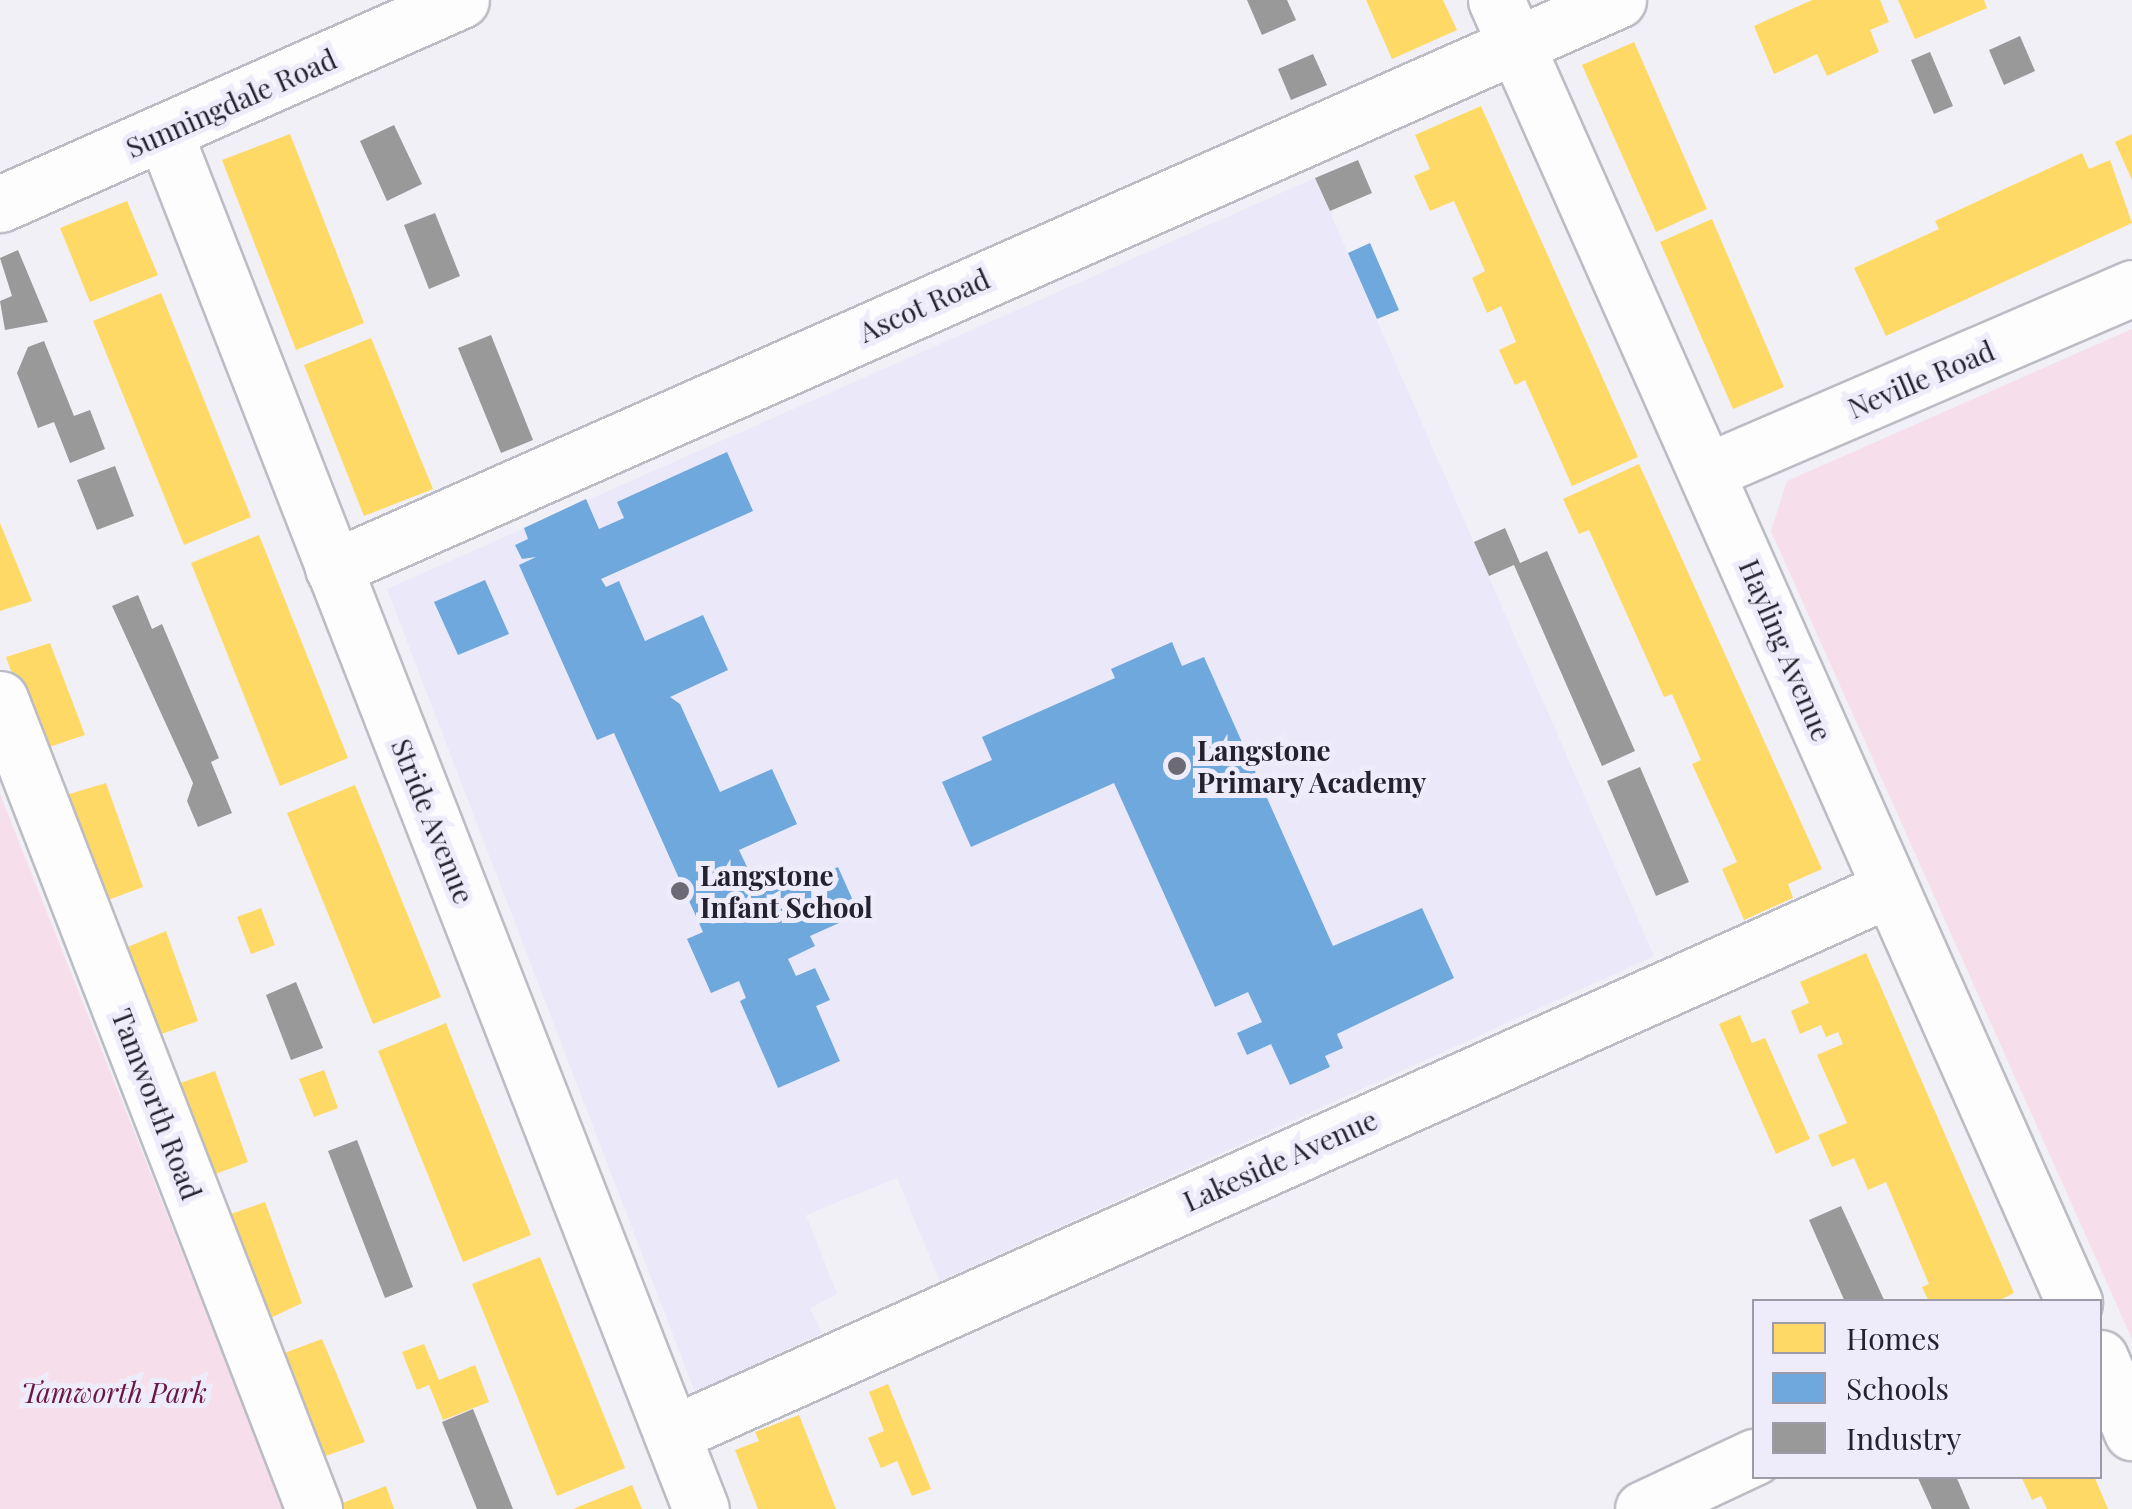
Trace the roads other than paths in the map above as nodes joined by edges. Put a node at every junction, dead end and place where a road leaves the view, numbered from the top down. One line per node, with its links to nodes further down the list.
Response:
1 (461, 0): 4 (street, Sunningdale Road)
2 (1618, 0): 3 (street, Ascot Road)
3 (1506, 22): 7 (street, Hayling Avenue); 8 (street, Ascot Road)
4 (164, 132): 5 (street, Sunningdale Road); 8 (street, Stride Avenue)
5 (0, 204)
6 (2132, 288): 7 (street, Neville Road)
7 (1710, 470): 10 (street, Hayling Avenue)
8 (333, 568): 14 (street, Stride Avenue)
9 (0, 699): 16 (street, Tamworth Road)
10 (1888, 890): 11 (street, Hayling Avenue); 14 (street, Lakeside Avenue)
11 (2073, 1299)
12 (2102, 1363): 13 (street)
13 (2132, 1432)
14 (672, 1434): 17 (street, Stride Avenue)
15 (1752, 1459): 18 (street)
16 (314, 1509)
17 (701, 1509)
18 (1643, 1509)

